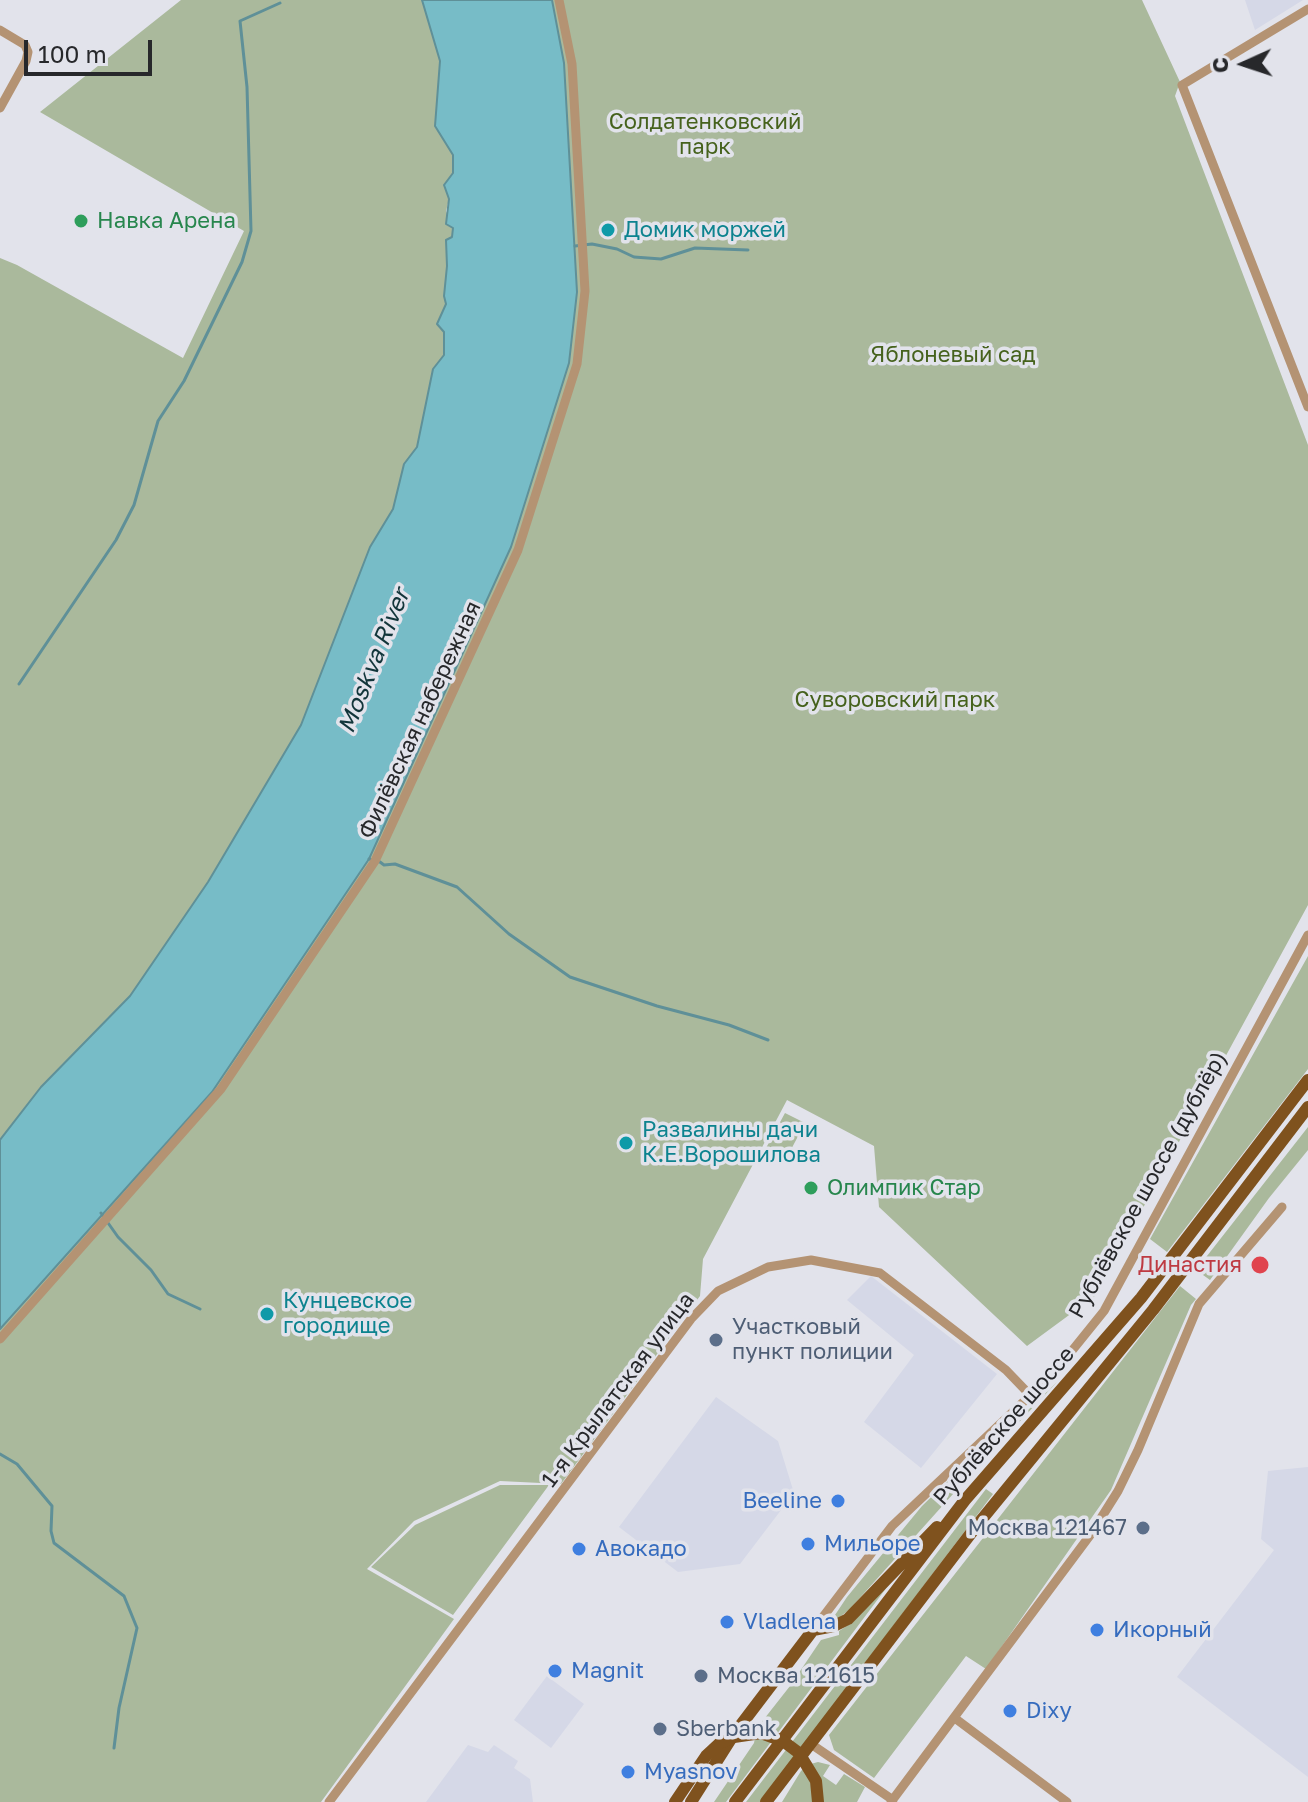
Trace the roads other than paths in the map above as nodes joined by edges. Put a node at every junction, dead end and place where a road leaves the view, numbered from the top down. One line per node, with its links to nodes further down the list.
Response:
1 (559, 0): 10 (street, Филёвская набережная)
2 (1308, 9): 5 (street)
3 (0, 30): 4 (street)
4 (1, 102)
5 (1308, 407)
6 (1308, 935): 11 (street, Рублёвское шоссе (дублёр))
7 (1308, 1080): 12 (main road, Рублёвское шоссе)
8 (1308, 1107): 15 (main road, Рублёвское шоссе)
9 (1282, 1207): 14 (street)
10 (0, 1339)
11 (1031, 1396): 13 (street, Рублёвское шоссе (дублёр)); 17 (street, 1-я Крылатская улица)
12 (965, 1500): 13 (main road); 20 (main road, Рублёвское шоссе)
13 (813, 1630): 19 (main road, Рублёвское шоссе (дублёр))
14 (956, 1719): 16 (street); 23 (street)
15 (811, 1744): 16 (street); 21 (main road, Рублёвское шоссе)
16 (892, 1801)
17 (329, 1802)
18 (675, 1802): 22 (main road, bridge)
19 (691, 1802)
20 (735, 1802)
21 (766, 1802)
22 (818, 1802)
23 (1067, 1802)

